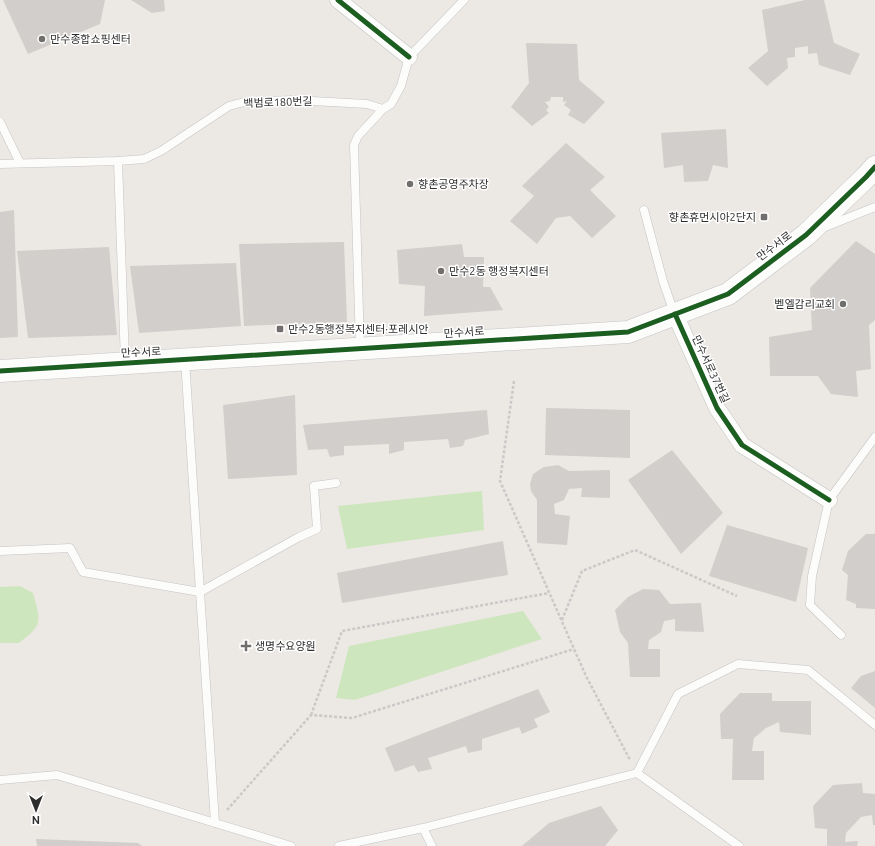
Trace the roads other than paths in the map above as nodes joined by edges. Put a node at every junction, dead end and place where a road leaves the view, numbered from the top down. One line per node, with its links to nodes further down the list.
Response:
1 (338, 0): 3 (street)
2 (464, 0): 3 (lane)
3 (409, 57): 4 (lane)
4 (383, 109): 6 (lane, 백범로180번길); 14 (lane)
5 (0, 122): 7 (lane)
6 (118, 161): 7 (lane, 백범로180번길); 16 (lane)
7 (20, 163): 8 (lane, 백범로180번길)
8 (0, 164)
9 (875, 167): 12 (street, 만수서로)
10 (875, 207): 12 (lane)
11 (644, 210): 13 (lane)
12 (806, 235): 13 (street, 만수서로)
13 (675, 314): 14 (street, 만수서로); 20 (street, 만수서로37번길)
14 (360, 348): 15 (street, 만수서로)
15 (185, 359): 16 (street, 만수서로); 22 (lane)
16 (125, 363): 17 (street, 만수서로)
17 (0, 371)
18 (875, 437): 20 (lane)
19 (336, 483): 22 (lane)
20 (829, 500): 23 (lane)
21 (0, 551): 22 (lane)
22 (200, 592): 27 (lane)
23 (841, 635)
24 (875, 725): 25 (lane)
25 (637, 773): 28 (lane); 32 (lane)
26 (0, 780): 27 (lane)
27 (215, 823): 29 (lane)
28 (423, 828): 30 (lane); 31 (lane)
29 (291, 846)
30 (339, 846)
31 (432, 846)
32 (739, 846)

